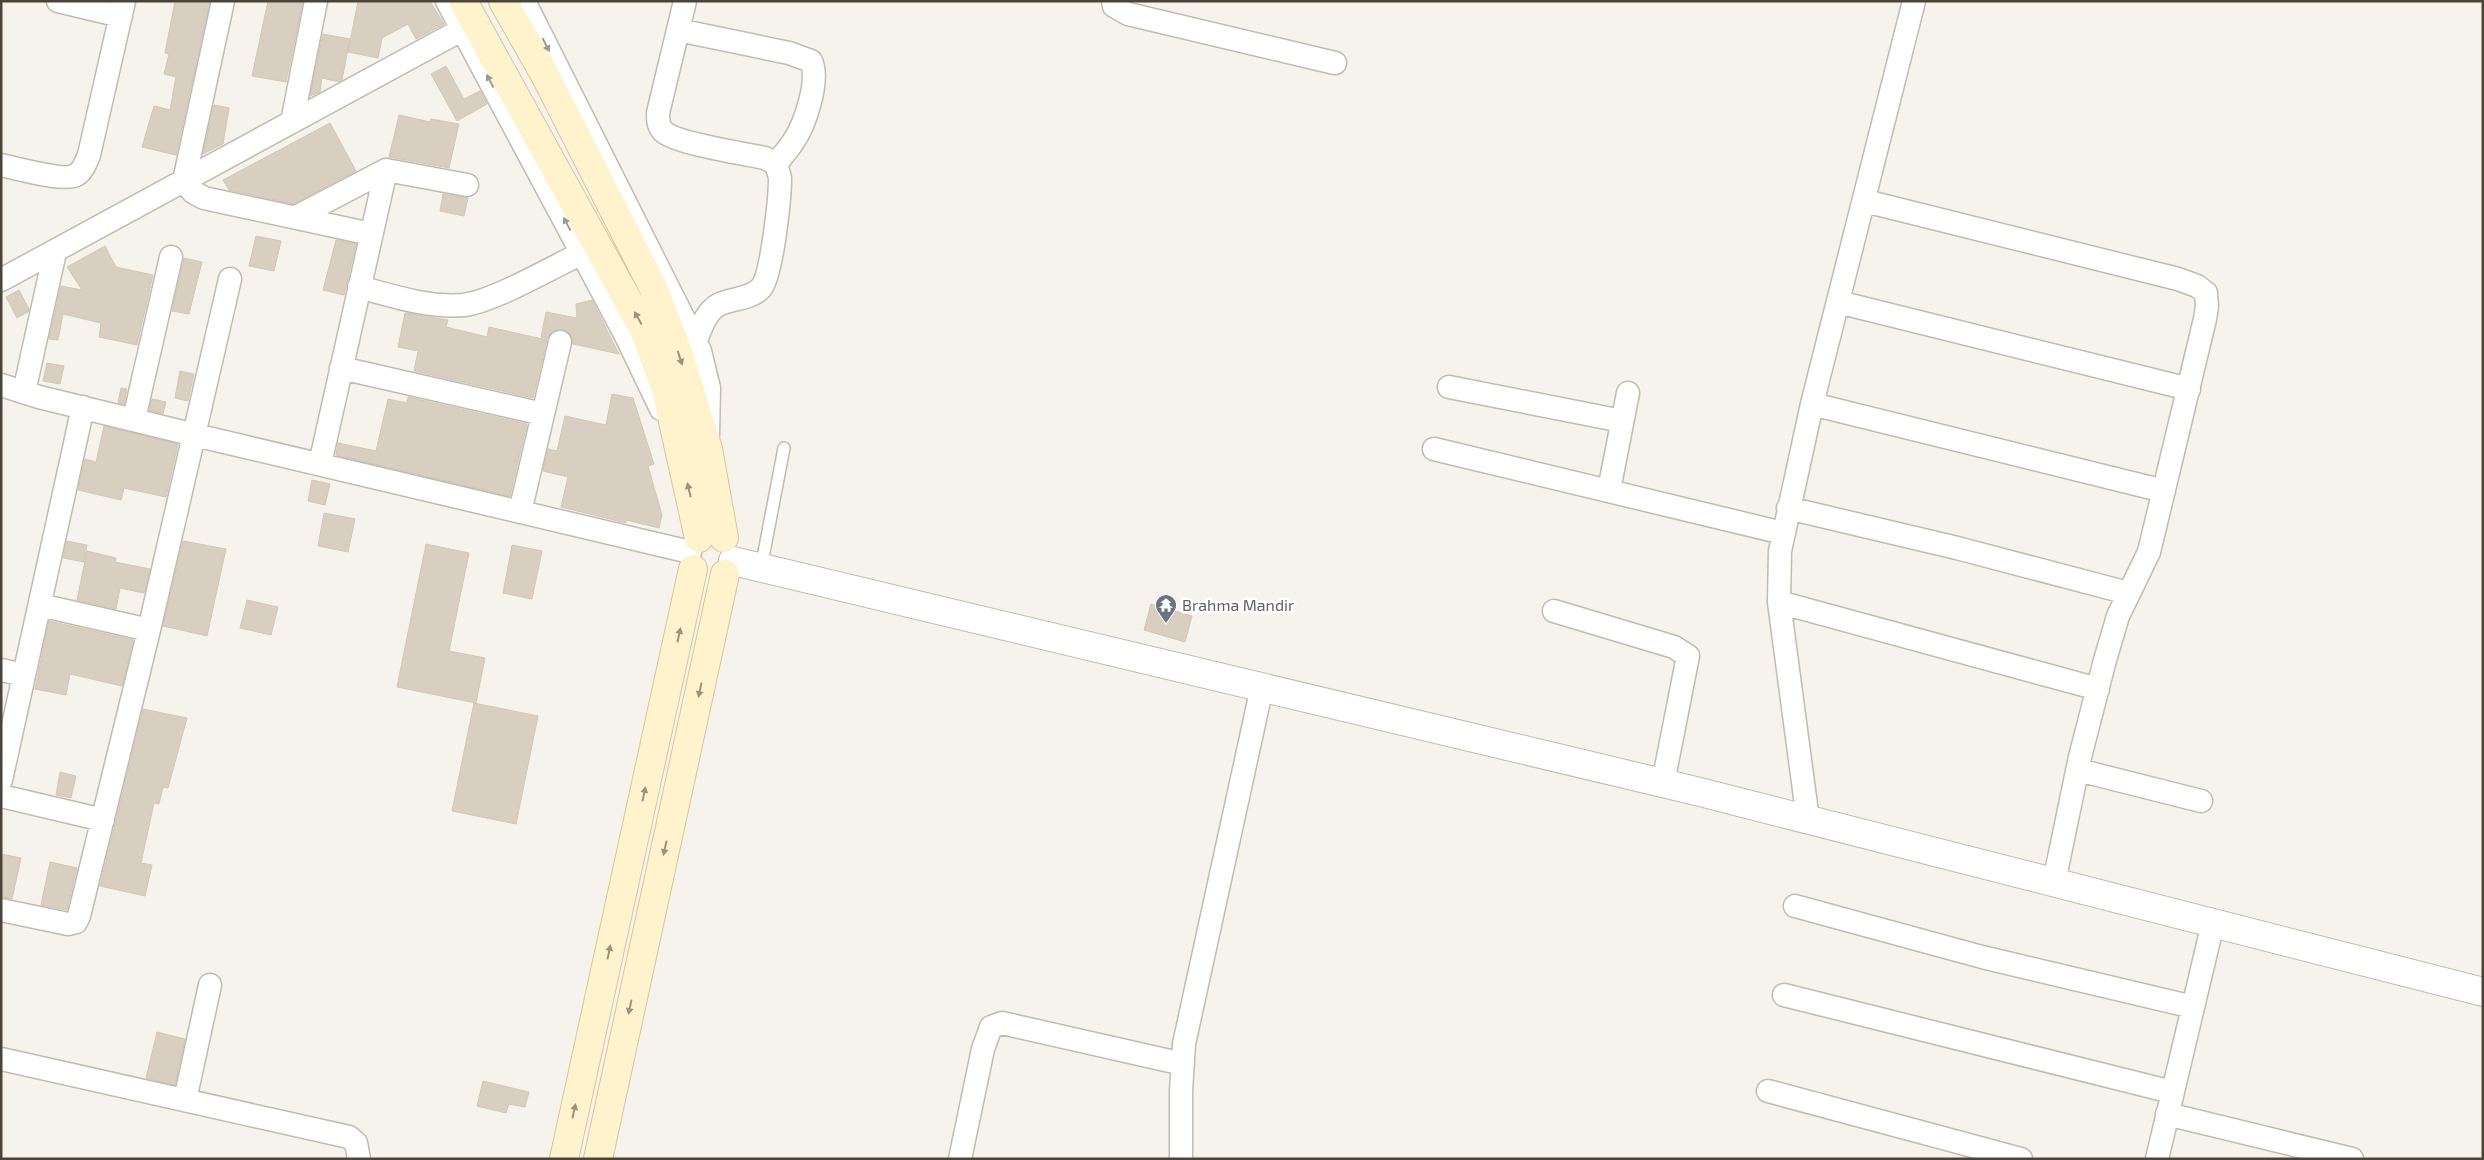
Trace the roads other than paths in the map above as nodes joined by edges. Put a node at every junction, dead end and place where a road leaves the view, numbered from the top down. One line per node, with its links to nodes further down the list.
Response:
1 (58, 1): 11 (street)
2 (223, 1): 19 (street)
3 (316, 1): 15 (street)
4 (446, 1): 12 (street)
5 (464, 1): 45 (main road, one-way to 5)
6 (503, 1): 47 (main road, one-way to 47)
7 (524, 1): 31 (street, one-way to 31)
8 (685, 1): 13 (street)
9 (1113, 1): 14 (street)
10 (1914, 1): 21 (street)
11 (123, 9): 17 (street)
12 (463, 29): 15 (street); 25 (street, one-way to 12)
13 (678, 30): 16 (street); 16 (street)
14 (1335, 64)
15 (292, 122): 19 (street)
16 (776, 164): 31 (street)
17 (1, 165)
18 (386, 170): 20 (street); 22 (street); 23 (street)
19 (184, 181): 22 (street); 24 (street)
20 (467, 185)
21 (1865, 201): 30 (street); 36 (street)
22 (296, 218): 23 (street)
23 (371, 234): 29 (street)
24 (55, 252): 28 (street); 37 (street)
25 (582, 253): 29 (street); 45 (street)
26 (171, 257): 42 (street)
27 (230, 278): 44 (street)
28 (1, 280)
29 (359, 287): 33 (street)
30 (1838, 302): 36 (street); 39 (street)
31 (696, 340): 47 (street)
32 (560, 342): 41 (street)
33 (341, 368): 41 (street); 49 (street)
34 (1, 385): 37 (street)
35 (1449, 387): 43 (street)
36 (2188, 389): 51 (street)
37 (24, 392): 40 (street)
38 (1628, 393): 43 (street)
39 (1812, 404): 51 (street); 52 (street)
40 (83, 407): 42 (street); 59 (street)
41 (543, 414): 53 (street)
42 (134, 419): 44 (street)
43 (1622, 420): 50 (street)
44 (195, 435): 49 (street); 61 (street)
45 (676, 439): 55 (main road, one-way to 45)
46 (784, 448): 56 (lane)
47 (708, 449): 55 (main road)
48 (1434, 450): 50 (street)
49 (320, 464): 53 (street)
50 (1609, 490): 54 (street)
51 (2164, 491): 57 (street)
52 (1788, 508): 54 (street); 57 (street)
53 (520, 512): 55 (street)
54 (1783, 533): 58 (street)
55 (711, 555): 56 (street); 88 (main road, one-way to 55); 89 (main road, one-way to 89)
56 (761, 568): 64 (street)
57 (2128, 593): 65 (street)
58 (1778, 602): 65 (street); 72 (street)
59 (40, 605): 61 (street); 63 (street)
60 (1554, 612): 68 (street)
61 (149, 630): 71 (street)
62 (1, 670): 63 (street)
63 (24, 675): 67 (street)
64 (1262, 687): 68 (street); 82 (street)
65 (2098, 689): 66 (street)
66 (2078, 770): 70 (street); 73 (street)
67 (1, 780)
68 (1663, 783): 72 (street)
69 (1, 796): 71 (street)
70 (2201, 801)
71 (103, 820): 75 (street)
72 (1808, 820): 73 (street)
73 (2054, 882): 76 (street)
74 (1794, 906): 80 (street)
75 (1, 910)
76 (2213, 923): 78 (street); 80 (street)
77 (210, 985): 85 (street)
78 (2483, 992)
79 (1784, 995): 84 (street)
80 (2193, 1007): 84 (street)
81 (1, 1059): 85 (street)
82 (1183, 1064): 90 (street); 91 (street)
83 (1768, 1091): 92 (street)
84 (2172, 1092): 86 (street)
85 (185, 1100): 87 (street)
86 (2168, 1114): 93 (street); 94 (street)
87 (359, 1159)
88 (564, 1159)
89 (598, 1159)
90 (960, 1159)
91 (1182, 1159)
92 (2021, 1159)
93 (2157, 1159)
94 (2352, 1159)

